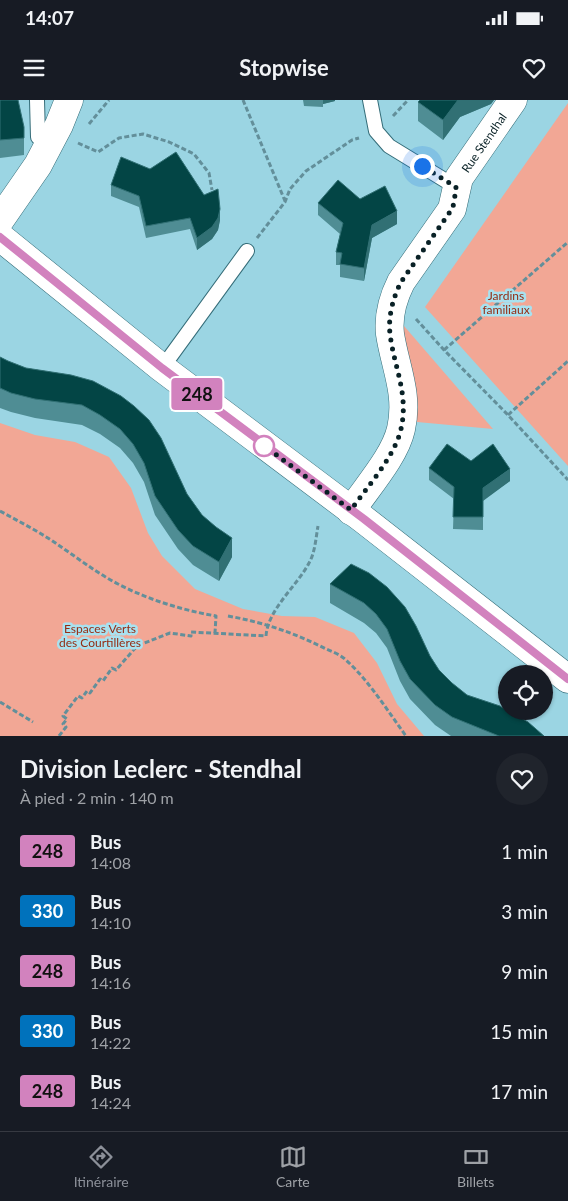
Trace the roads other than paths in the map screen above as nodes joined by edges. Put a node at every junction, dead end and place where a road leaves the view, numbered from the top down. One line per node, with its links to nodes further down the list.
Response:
1 (37, 100): 5 (lane)
2 (69, 100): 5 (main road)
3 (370, 100): 6 (lane)
4 (513, 100): 6 (main road, Rue Stendhal)
5 (51, 141): 7 (main road)
6 (456, 187): 11 (main road, Rue Stendhal)
7 (0, 220)
8 (0, 237): 10 (main road)
9 (247, 251): 10 (lane)
10 (162, 368): 11 (main road)
11 (351, 510): 12 (main road)
12 (568, 679)

